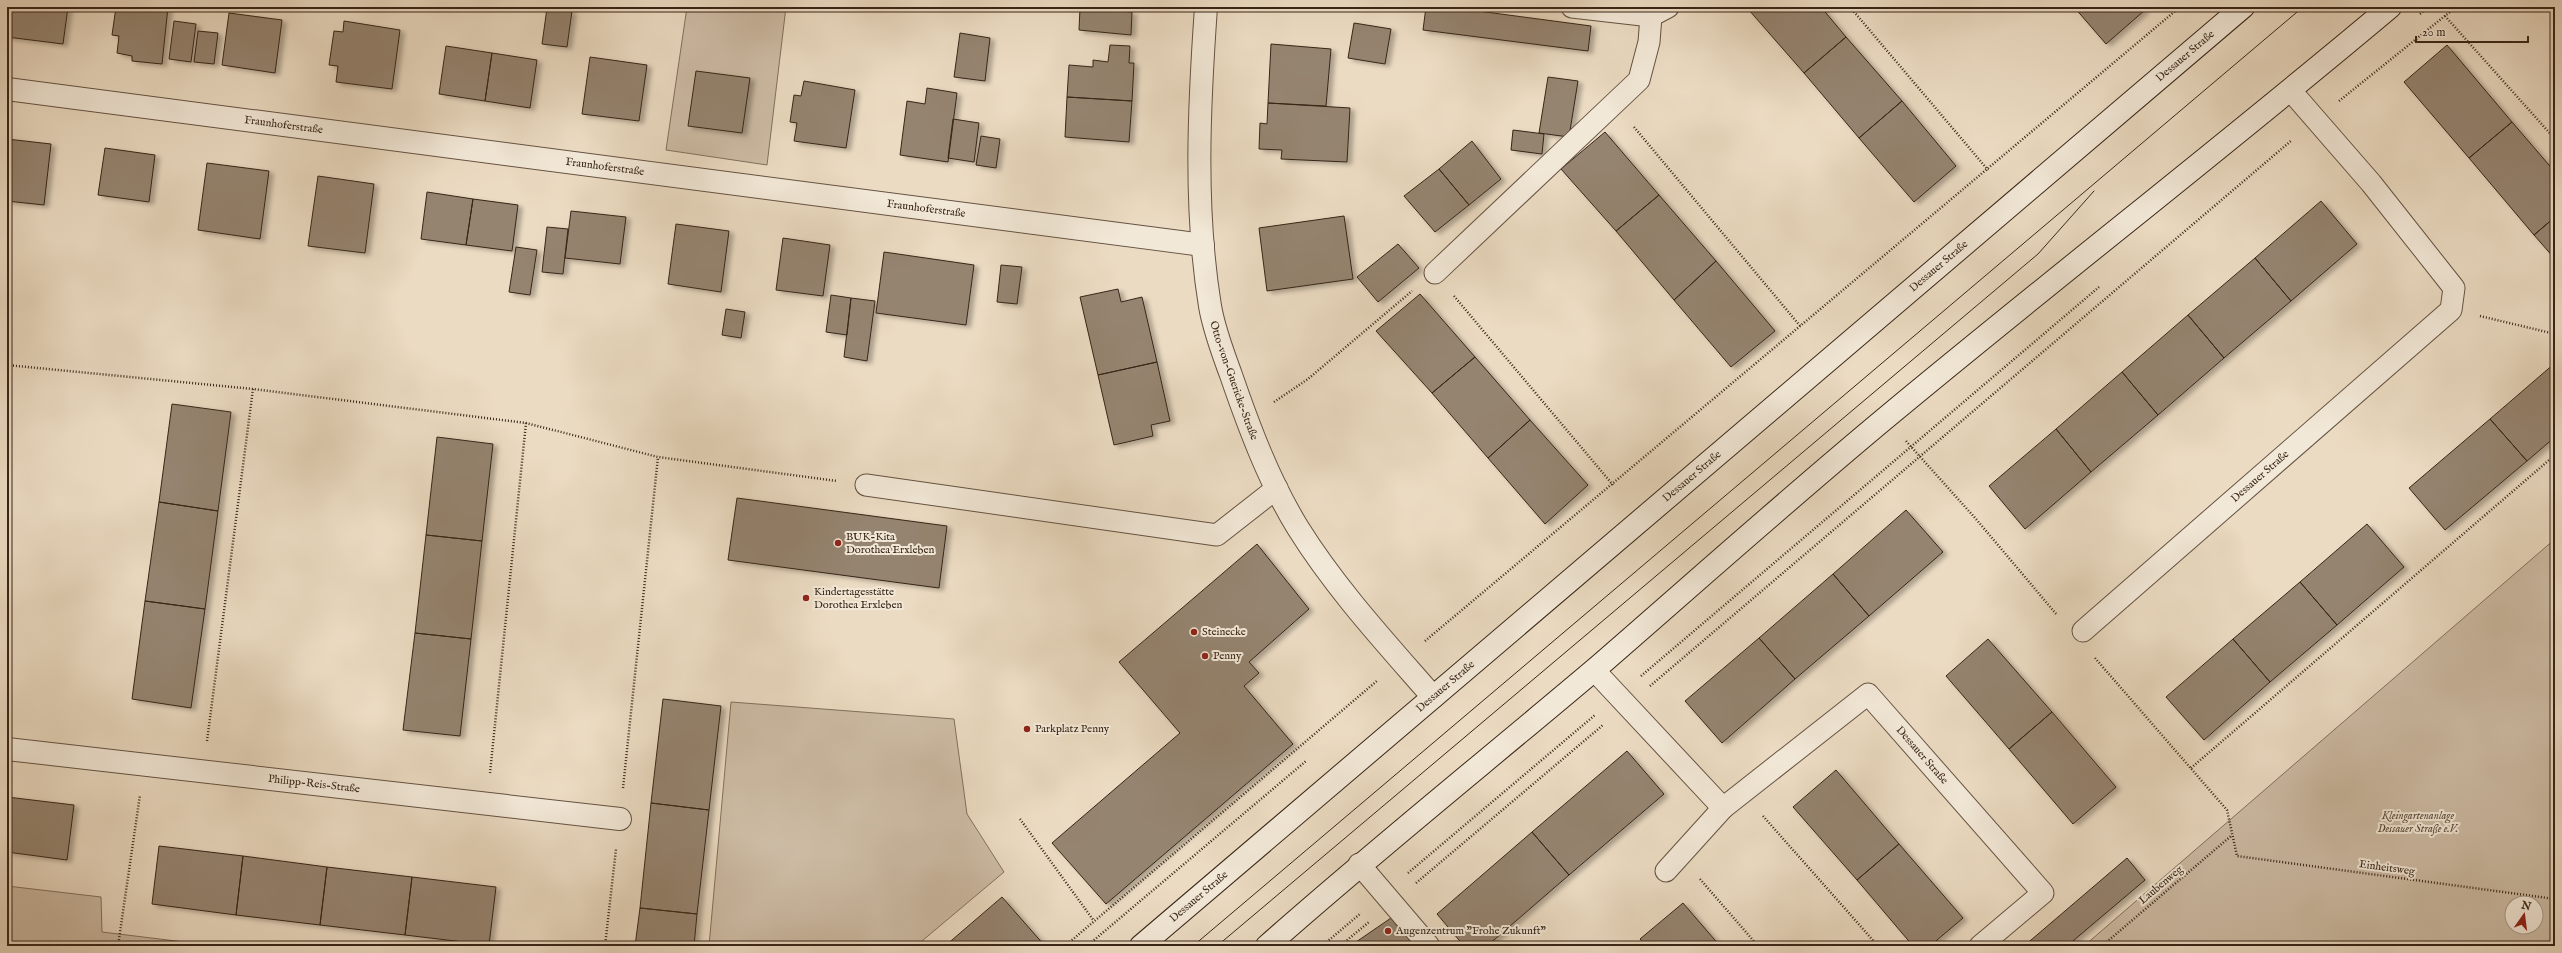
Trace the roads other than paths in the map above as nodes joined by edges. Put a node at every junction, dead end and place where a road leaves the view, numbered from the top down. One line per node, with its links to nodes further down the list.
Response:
1 (1206, 7): 8 (main road, Otto-von-Guericke-Straße)
2 (1572, 7): 5 (lane)
3 (2243, 7): 14 (main road, Dessauer Straße)
4 (2390, 7): 7 (main road)
5 (1659, 12): 9 (lane)
6 (7, 89): 8 (main road, Fraunhoferstraße)
7 (2291, 90): 12 (lane, Dessauer Straße); 13 (main road)
8 (1203, 245): 11 (main road, Otto-von-Guericke-Straße)
9 (1435, 273)
10 (866, 485): 11 (lane)
11 (1277, 488): 14 (main road, Otto-von-Guericke-Straße)
12 (2078, 632)
13 (1594, 670): 16 (lane); 18 (main road)
14 (1433, 697): 20 (main road, Dessauer Straße)
15 (7, 749): 17 (main road, Philipp-Reis-Straße)
16 (1723, 808): 19 (lane, Dessauer Straße); 23 (lane, Dessauer Straße)
17 (620, 819)
18 (1359, 864): 21 (main road); 22 (lane)
19 (1673, 864)
20 (1141, 946)
21 (1267, 946)
22 (1428, 946)
23 (1980, 946)

